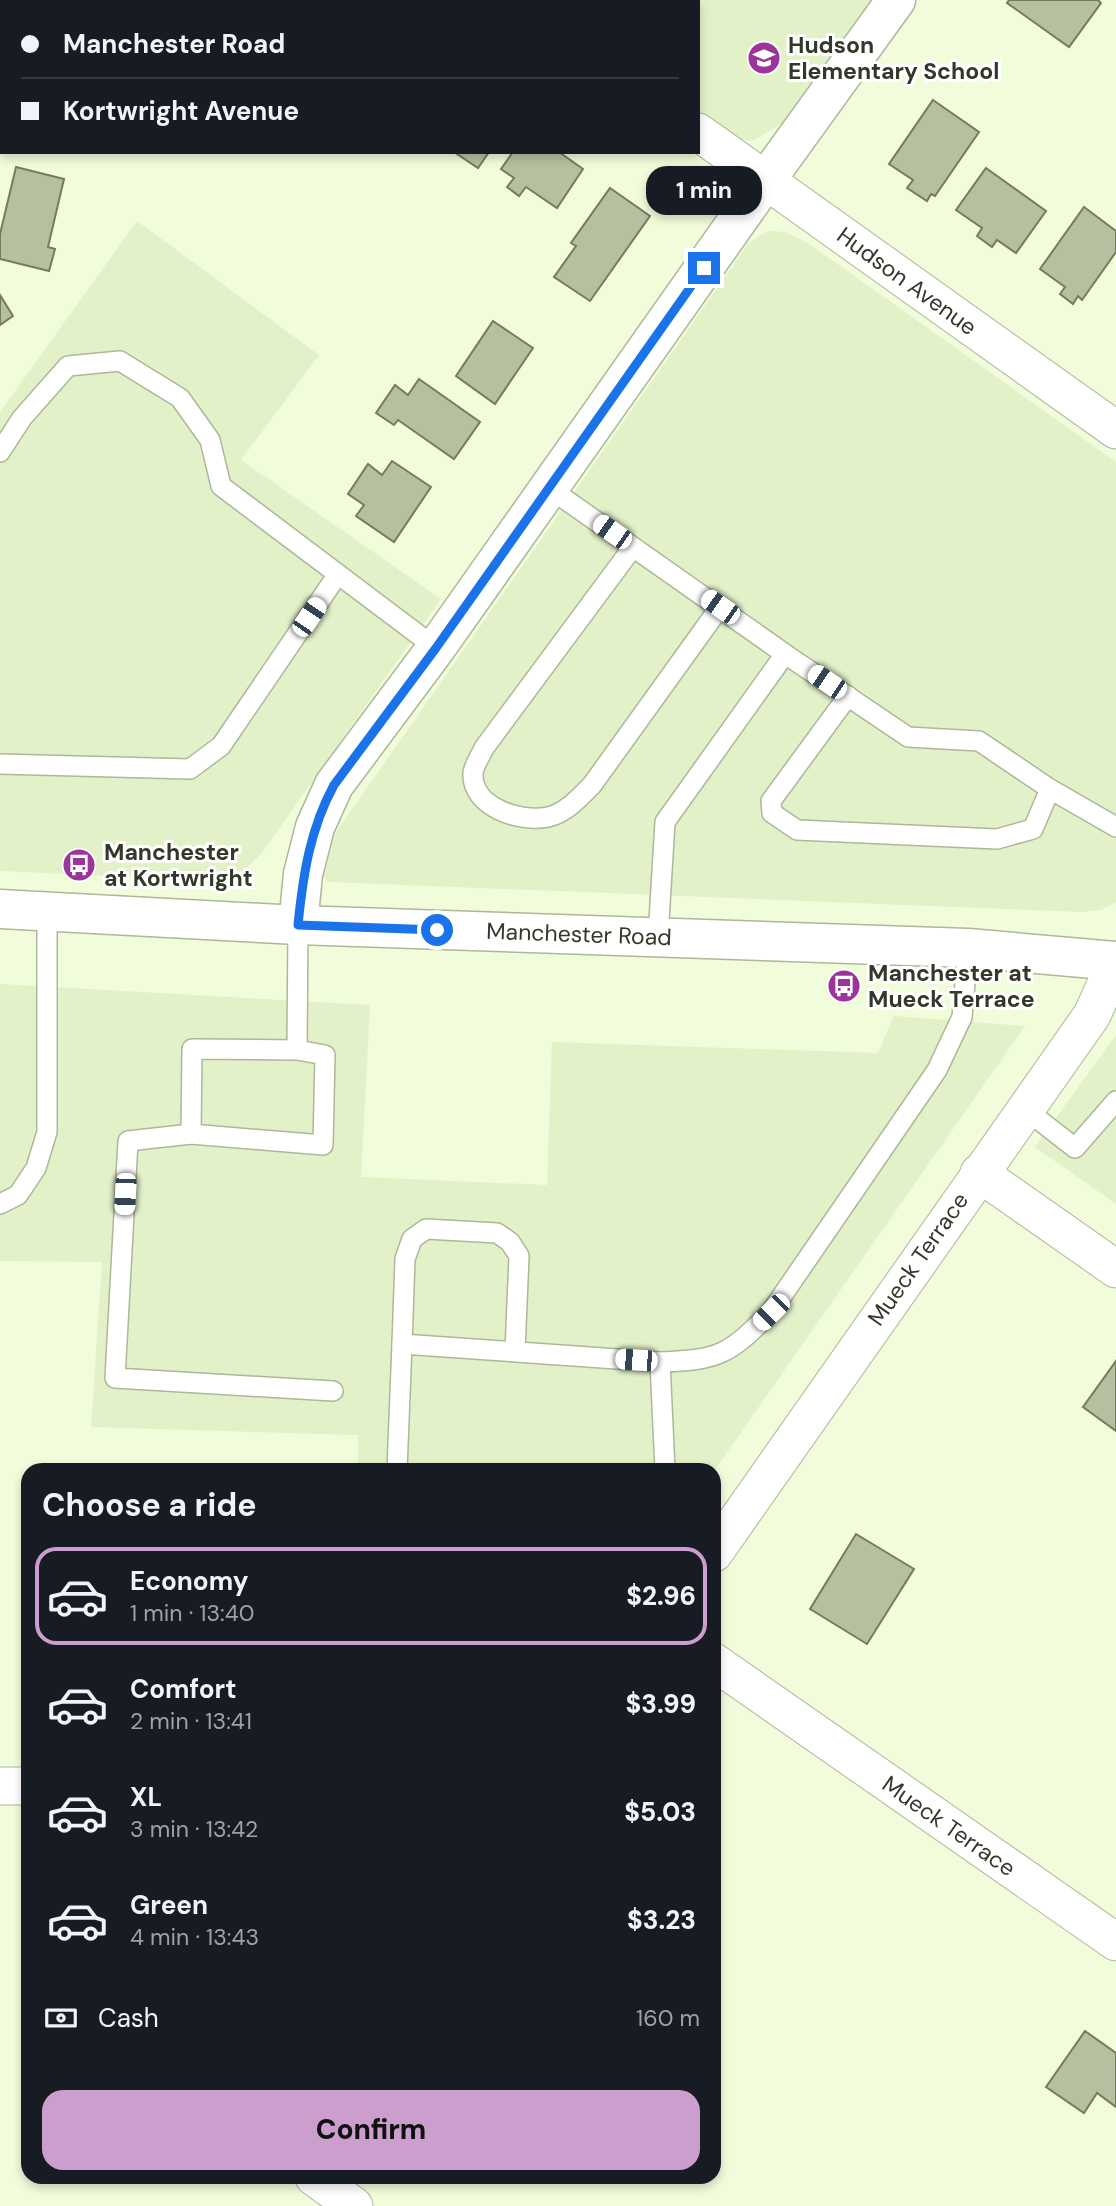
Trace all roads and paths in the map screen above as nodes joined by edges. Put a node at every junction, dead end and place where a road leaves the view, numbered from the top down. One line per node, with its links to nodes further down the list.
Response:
1 (896, 0): 3 (main road)
2 (700, 133): 3 (street, Hudson Avenue)
3 (766, 180): 4 (street, Hudson Avenue); 6 (main road)
4 (1116, 430)
5 (0, 452): 8 (lane)
6 (549, 488): 7 (lane); 10 (main road)
7 (633, 547): 9 (lane); 9 (lane)
8 (338, 574): 10 (lane); 13 (lane)
9 (720, 607): 11 (lane)
10 (436, 648): 18 (main road)
11 (785, 654): 12 (lane); 19 (lane)
12 (848, 696): 14 (lane); 14 (lane)
13 (0, 764)
14 (1050, 789): 15 (lane)
15 (1116, 827)
16 (0, 908): 17 (main road, Manchester Road)
17 (47, 910): 18 (main road, Manchester Road); 27 (lane)
18 (298, 925): 19 (main road, Manchester Road); 22 (lane)
19 (658, 937): 20 (main road, Manchester Road)
20 (968, 948): 21 (main road, Manchester Road); 31 (lane)
21 (1116, 962): 24 (street, Mueck Terrace)
22 (298, 1050): 25 (lane); 25 (lane)
23 (1116, 1101): 24 (lane)
24 (1025, 1109): 26 (street, Mueck Terrace)
25 (191, 1134): 32 (lane)
26 (979, 1172): 28 (street); 35 (street, Mueck Terrace)
27 (0, 1204)
28 (1116, 1269)
29 (402, 1344): 30 (lane); 30 (lane); 33 (lane)
30 (515, 1351): 31 (lane)
31 (660, 1362): 34 (lane)
32 (333, 1391)
33 (397, 1463)
34 (665, 1463)
35 (721, 1543)
36 (721, 1667): 39 (street, Mueck Terrace)
37 (0, 1786): 38 (street)
38 (21, 1786)
39 (1116, 1942)
40 (324, 2184): 41 (street)
41 (354, 2206)

